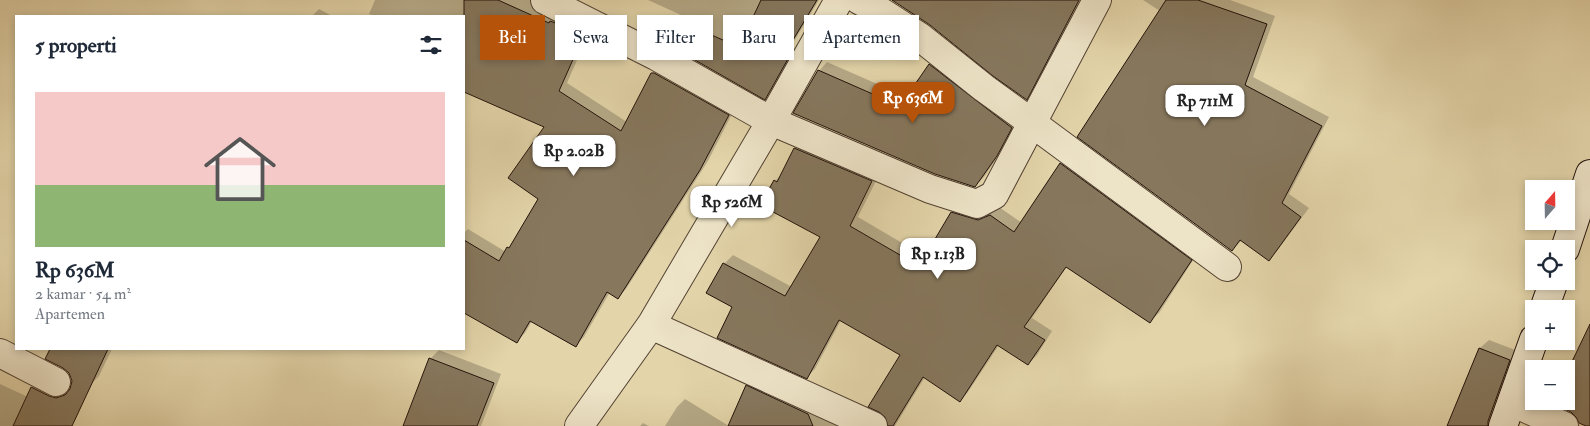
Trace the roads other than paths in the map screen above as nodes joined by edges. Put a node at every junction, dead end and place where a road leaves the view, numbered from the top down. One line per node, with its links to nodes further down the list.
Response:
1 (545, 0): 5 (street)
2 (839, 0): 5 (street)
3 (859, 0): 6 (street)
4 (1097, 0): 6 (street)
5 (770, 121): 6 (street); 10 (street)
6 (1032, 123): 9 (street)
7 (1590, 174): 8 (street)
8 (1568, 240)
9 (1227, 267)
10 (651, 325): 15 (street); 16 (street)
11 (1530, 350): 14 (street)
12 (0, 353): 13 (street)
13 (56, 382)
14 (1508, 414): 17 (street)
15 (579, 426)
16 (873, 426)
17 (1564, 426)

